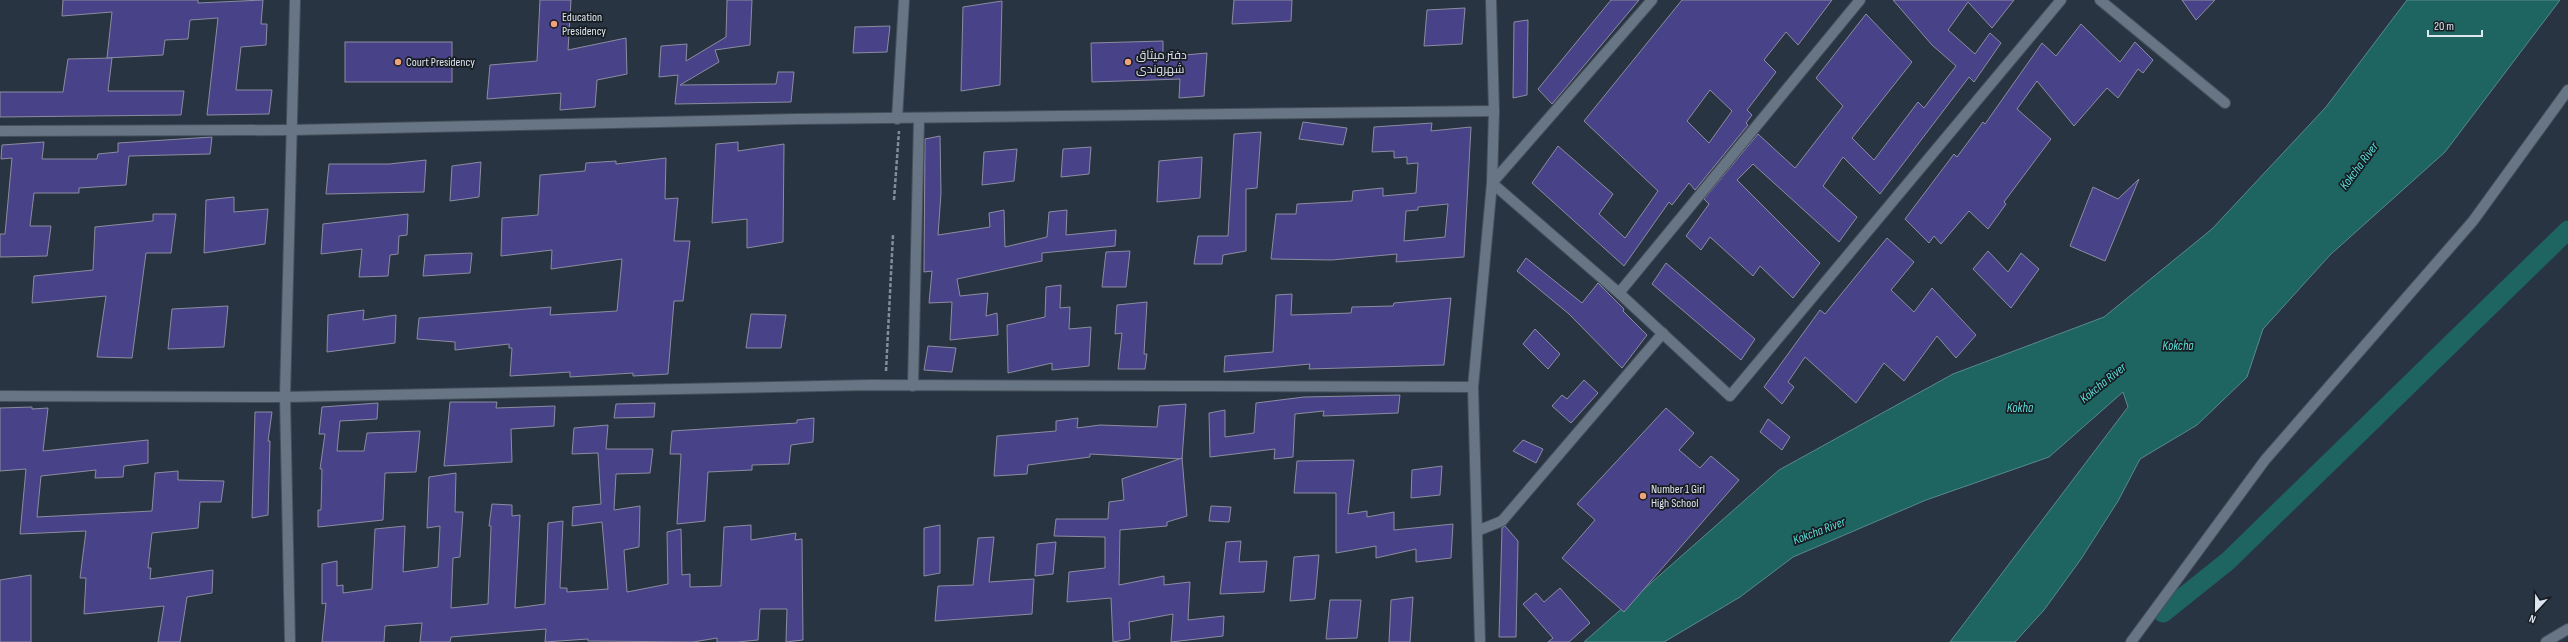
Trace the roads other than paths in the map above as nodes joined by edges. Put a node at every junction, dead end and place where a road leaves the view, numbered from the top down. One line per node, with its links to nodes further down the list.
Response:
1 (295, 0): 13 (street)
2 (904, 0): 11 (street)
3 (1491, 0): 10 (street)
4 (1652, 0): 15 (street)
5 (1860, 0): 16 (street)
6 (2061, 0): 17 (street)
7 (2100, 0): 9 (street)
8 (2568, 90): 26 (street)
9 (2225, 103)
10 (1494, 112): 12 (street); 15 (street)
11 (899, 119): 12 (street); 13 (street)
12 (919, 119): 18 (street)
13 (292, 130): 14 (street); 21 (street)
14 (0, 131)
15 (1492, 183): 16 (street); 19 (street)
16 (1619, 293): 17 (street)
17 (1663, 333): 22 (street)
18 (913, 386): 19 (street); 21 (street)
19 (1473, 387): 22 (street)
20 (0, 396): 21 (street)
21 (285, 397): 24 (street)
22 (1477, 532): 25 (street)
23 (2568, 629): 27 (street)
24 (290, 642)
25 (1480, 642)
26 (2131, 642)
27 (2546, 642)

